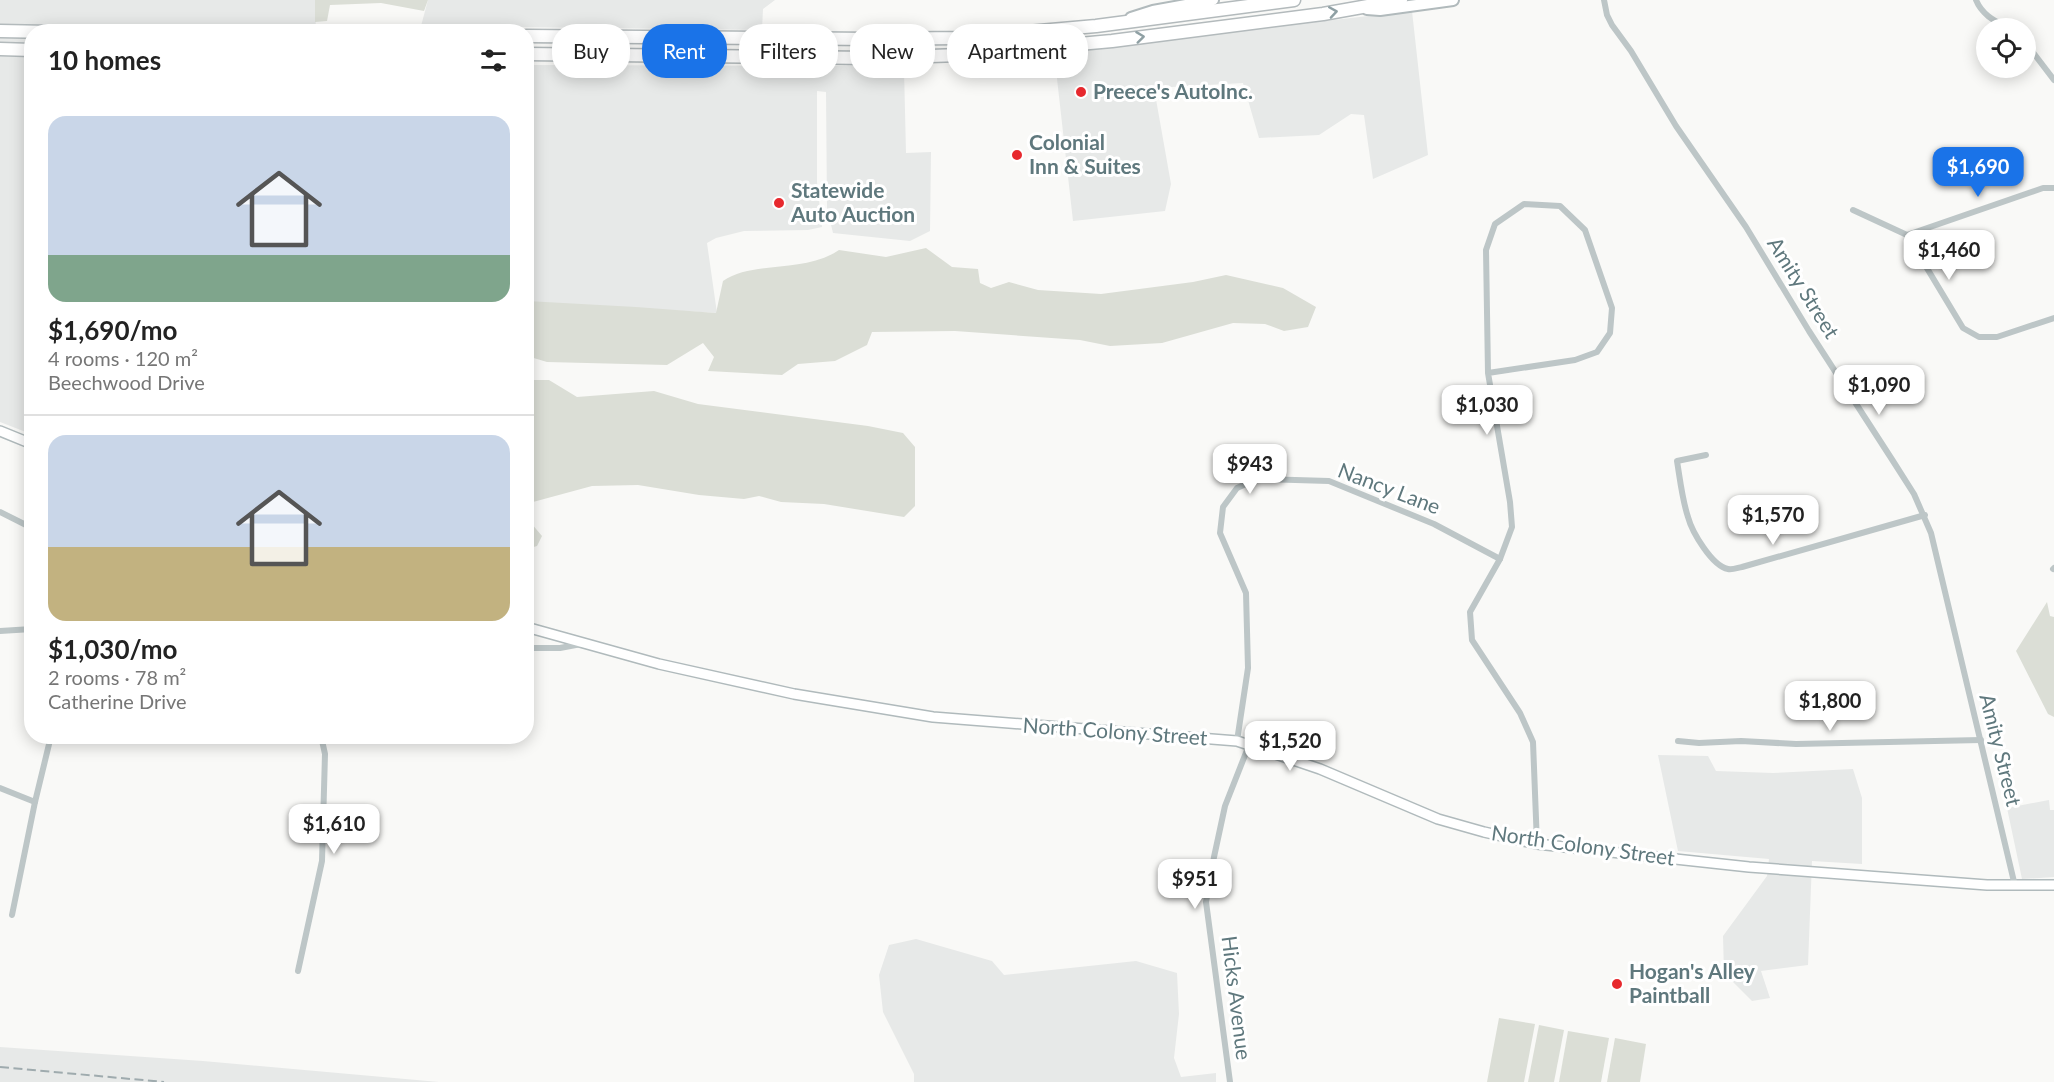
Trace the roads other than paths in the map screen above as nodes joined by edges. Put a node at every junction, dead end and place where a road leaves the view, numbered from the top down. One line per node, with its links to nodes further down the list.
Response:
1 (1213, 0): 9 (main road)
2 (1294, 0): 9 (highway)
3 (1401, 0): 7 (highway)
4 (1453, 0): 7 (main road)
5 (1604, 0): 31 (street, Amity Street)
6 (1976, 0): 8 (street)
7 (1358, 8): 20 (highway, one-way to 7)
8 (1993, 18)
9 (1119, 23): 14 (highway)
10 (0, 31): 11 (highway)
11 (24, 31)
12 (534, 36): 13 (highway)
13 (739, 38)
14 (838, 39)
15 (0, 50): 16 (highway)
16 (24, 50)
17 (534, 54): 18 (highway)
18 (739, 56)
19 (2036, 56): 21 (street)
20 (838, 57)
21 (2054, 80)
22 (2054, 188): 24 (street)
23 (1853, 210): 24 (street)
24 (1907, 235): 25 (street)
25 (2054, 318)
26 (1488, 373): 26 (street); 33 (street)
27 (0, 431): 28 (main road)
28 (24, 441)
29 (1706, 455): 31 (street)
30 (0, 512): 32 (street)
31 (1925, 515): 39 (street, Amity Street)
32 (24, 524)
33 (1500, 559): 40 (street, Nancy Lane); 47 (street)
34 (534, 629): 37 (main road, North Colony Street)
35 (24, 630): 36 (street)
36 (0, 631)
37 (582, 644): 38 (street); 40 (main road, North Colony Street)
38 (534, 648)
39 (1981, 740): 41 (street); 49 (street, Amity Street)
40 (1237, 741): 44 (main road, North Colony Street)
41 (1678, 741)
42 (49, 744): 46 (street)
43 (323, 744): 51 (street)
44 (1249, 745): 47 (main road, North Colony Street); 52 (street, Hicks Avenue)
45 (0, 788): 46 (street)
46 (35, 802): 50 (street)
47 (1537, 844): 49 (main road, North Colony Street)
48 (2054, 885): 49 (main road, North Colony Street)
49 (2014, 886)
50 (12, 915)
51 (298, 970)
52 (1230, 1082)

